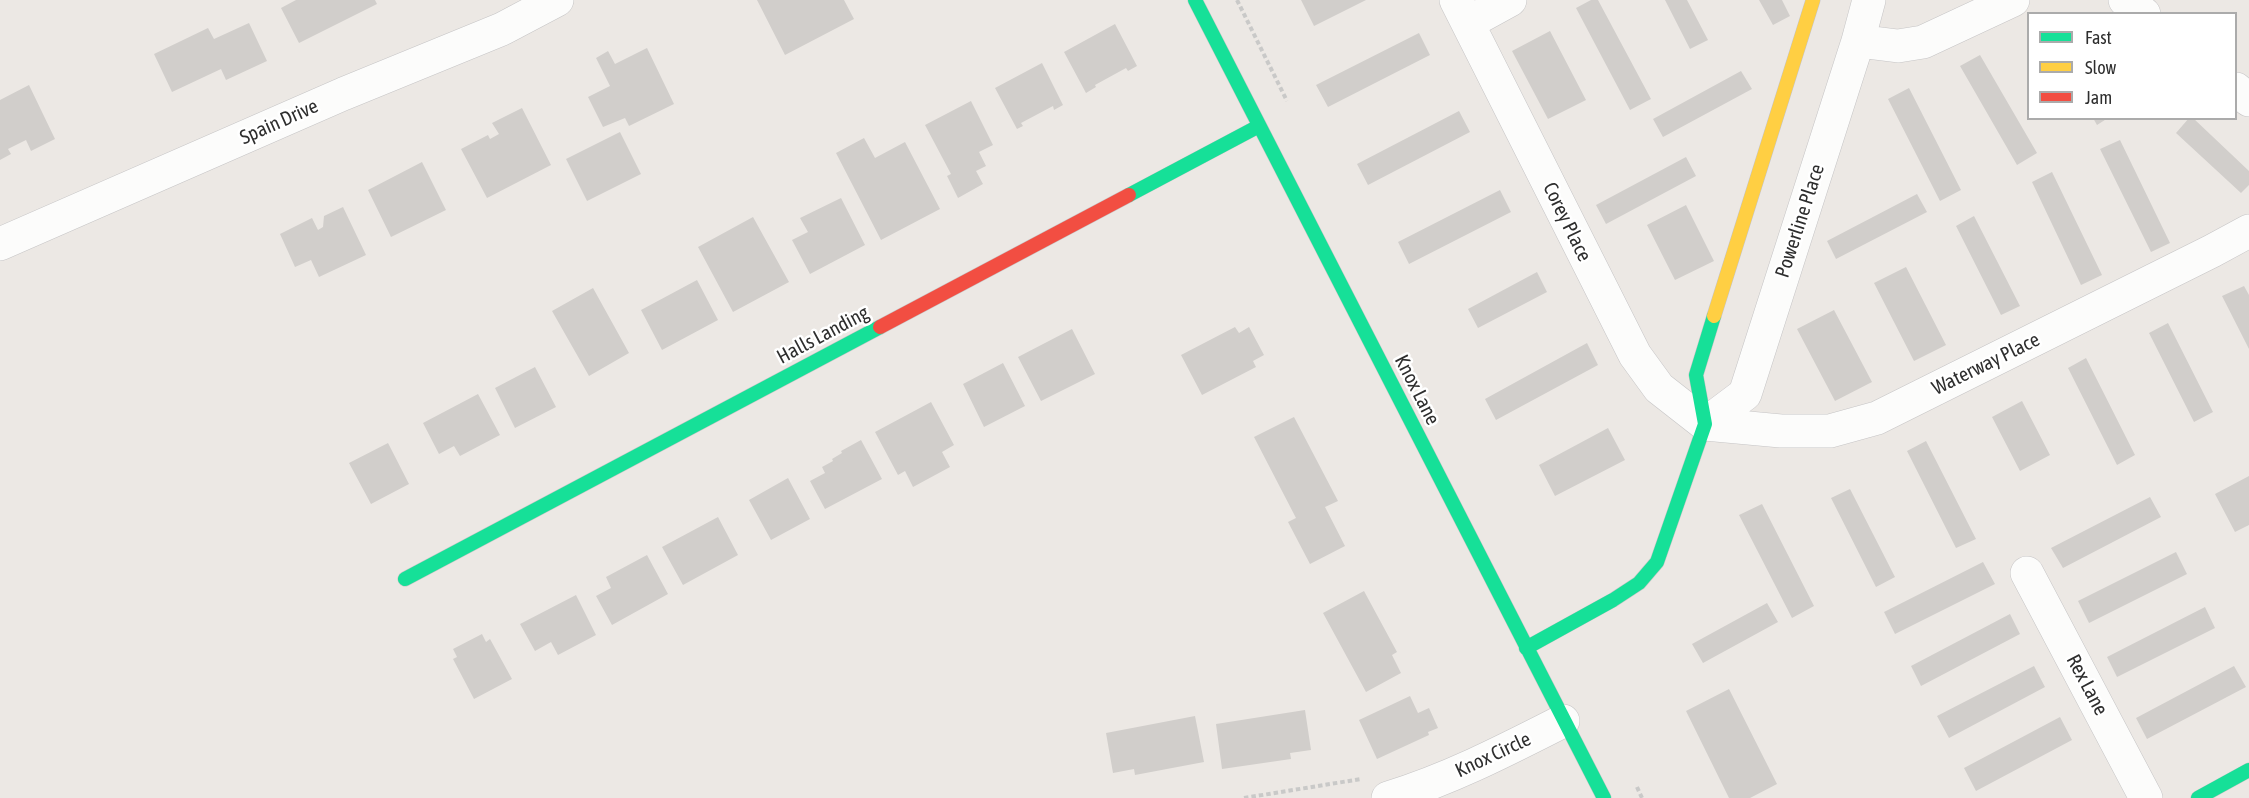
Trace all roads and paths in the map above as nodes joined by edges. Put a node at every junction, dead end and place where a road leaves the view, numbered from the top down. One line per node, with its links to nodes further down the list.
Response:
1 (557, 0): 15 (street, Spain Drive)
2 (1195, 0): 13 (street, Knox Lane)
3 (1510, 0): 8 (street)
4 (1813, 0): 16 (street)
5 (1869, 0): 10 (street, Powerline Place)
6 (2013, 0): 10 (street)
7 (2125, 0): 9 (street)
8 (1462, 11): 16 (street, Corey Place)
9 (2141, 12)
10 (1858, 41): 16 (street, Powerline Place)
11 (2237, 91): 12 (street)
12 (2249, 100)
13 (1259, 126): 18 (street, Halls Landing); 19 (street, Knox Lane)
14 (2249, 231): 16 (street, Waterway Place)
15 (0, 244)
16 (1705, 424): 19 (street)
17 (2027, 573): 24 (street, Rex Lane)
18 (405, 579)
19 (1526, 648): 20 (street, Knox Lane)
20 (1563, 721): 22 (street, Knox Circle); 23 (street, Knox Lane)
21 (2249, 770): 25 (street)
22 (1388, 798)
23 (1604, 798)
24 (2146, 798)
25 (2198, 798)

